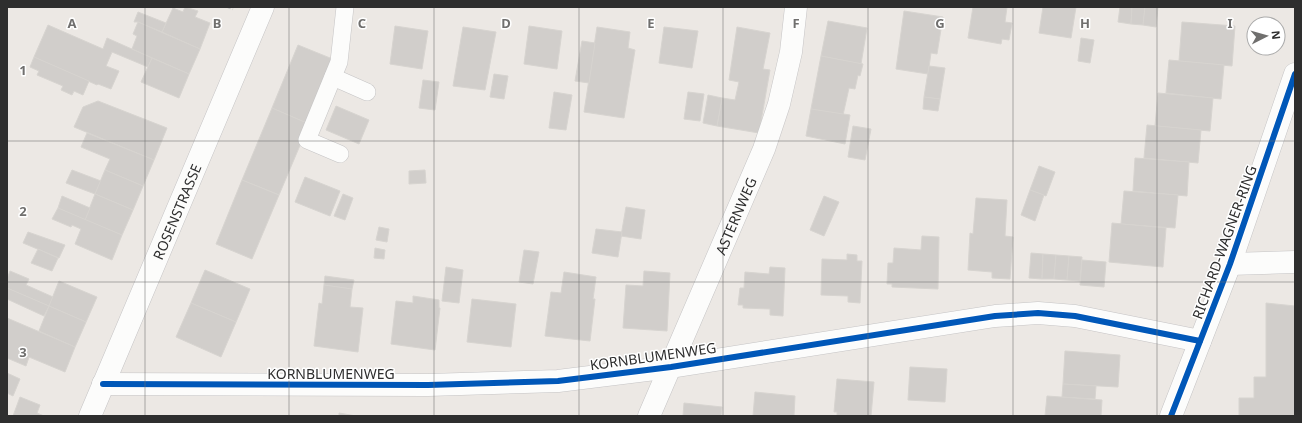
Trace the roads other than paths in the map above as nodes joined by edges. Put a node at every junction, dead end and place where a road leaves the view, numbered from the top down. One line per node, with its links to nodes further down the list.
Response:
1 (263, 7): 12 (street, ROSENSTRASSE)
2 (345, 7): 5 (lane)
3 (796, 7): 11 (street, ASTERNWEG)
4 (1295, 74): 9 (street, RICHARD-WAGNER-RING)
5 (333, 77): 6 (lane); 7 (lane)
6 (367, 92)
7 (340, 154)
8 (1295, 262): 9 (street)
9 (1230, 264): 10 (street, RICHARD-WAGNER-RING)
10 (1200, 341): 11 (street, KORNBLUMENWEG); 15 (street, RICHARD-WAGNER-RING)
11 (671, 367): 12 (street, KORNBLUMENWEG); 14 (street, ASTERNWEG)
12 (103, 384): 13 (street, ROSENSTRASSE)
13 (90, 416)
14 (649, 416)
15 (1171, 416)

